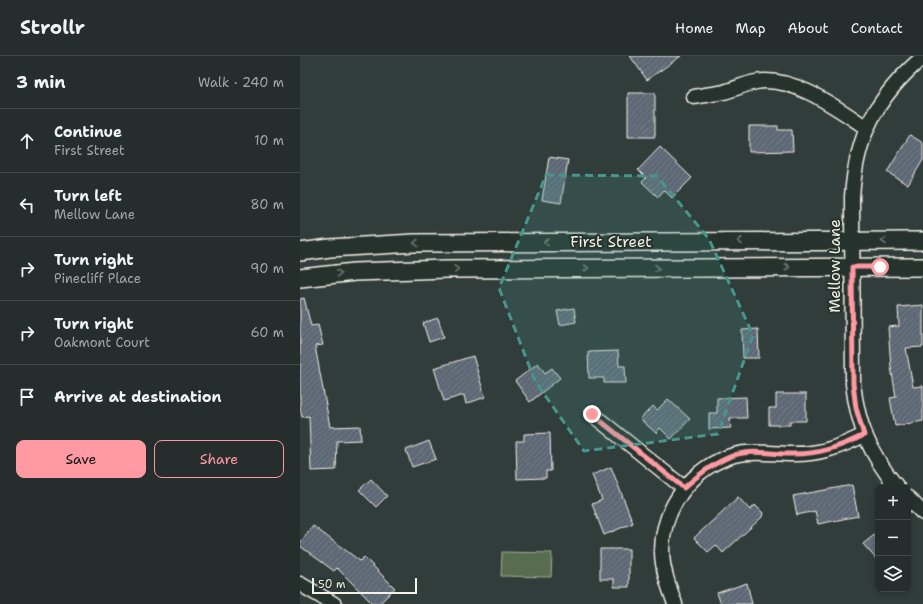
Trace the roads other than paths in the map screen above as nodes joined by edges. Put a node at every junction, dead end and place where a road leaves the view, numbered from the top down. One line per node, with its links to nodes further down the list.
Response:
1 (923, 57): 3 (street, Mellow Lane)
2 (694, 97): 3 (street)
3 (867, 128): 4 (street, Mellow Lane)
4 (852, 241): 5 (main road, First Street, one-way to 4); 6 (main road, First Street, one-way to 6); 8 (street, Mellow Lane)
5 (923, 241)
6 (300, 252)
7 (923, 266): 8 (main road, First Street)
8 (852, 267): 9 (main road, First Street, one-way to 8); 11 (street, Mellow Lane)
9 (300, 278)
10 (592, 414): 13 (street)
11 (864, 435): 12 (street, Mellow Lane); 13 (street)
12 (895, 484)
13 (684, 488): 18 (street)
14 (911, 501): 15 (street)
15 (923, 513)
16 (300, 584): 17 (street)
17 (334, 604)
18 (675, 604)

